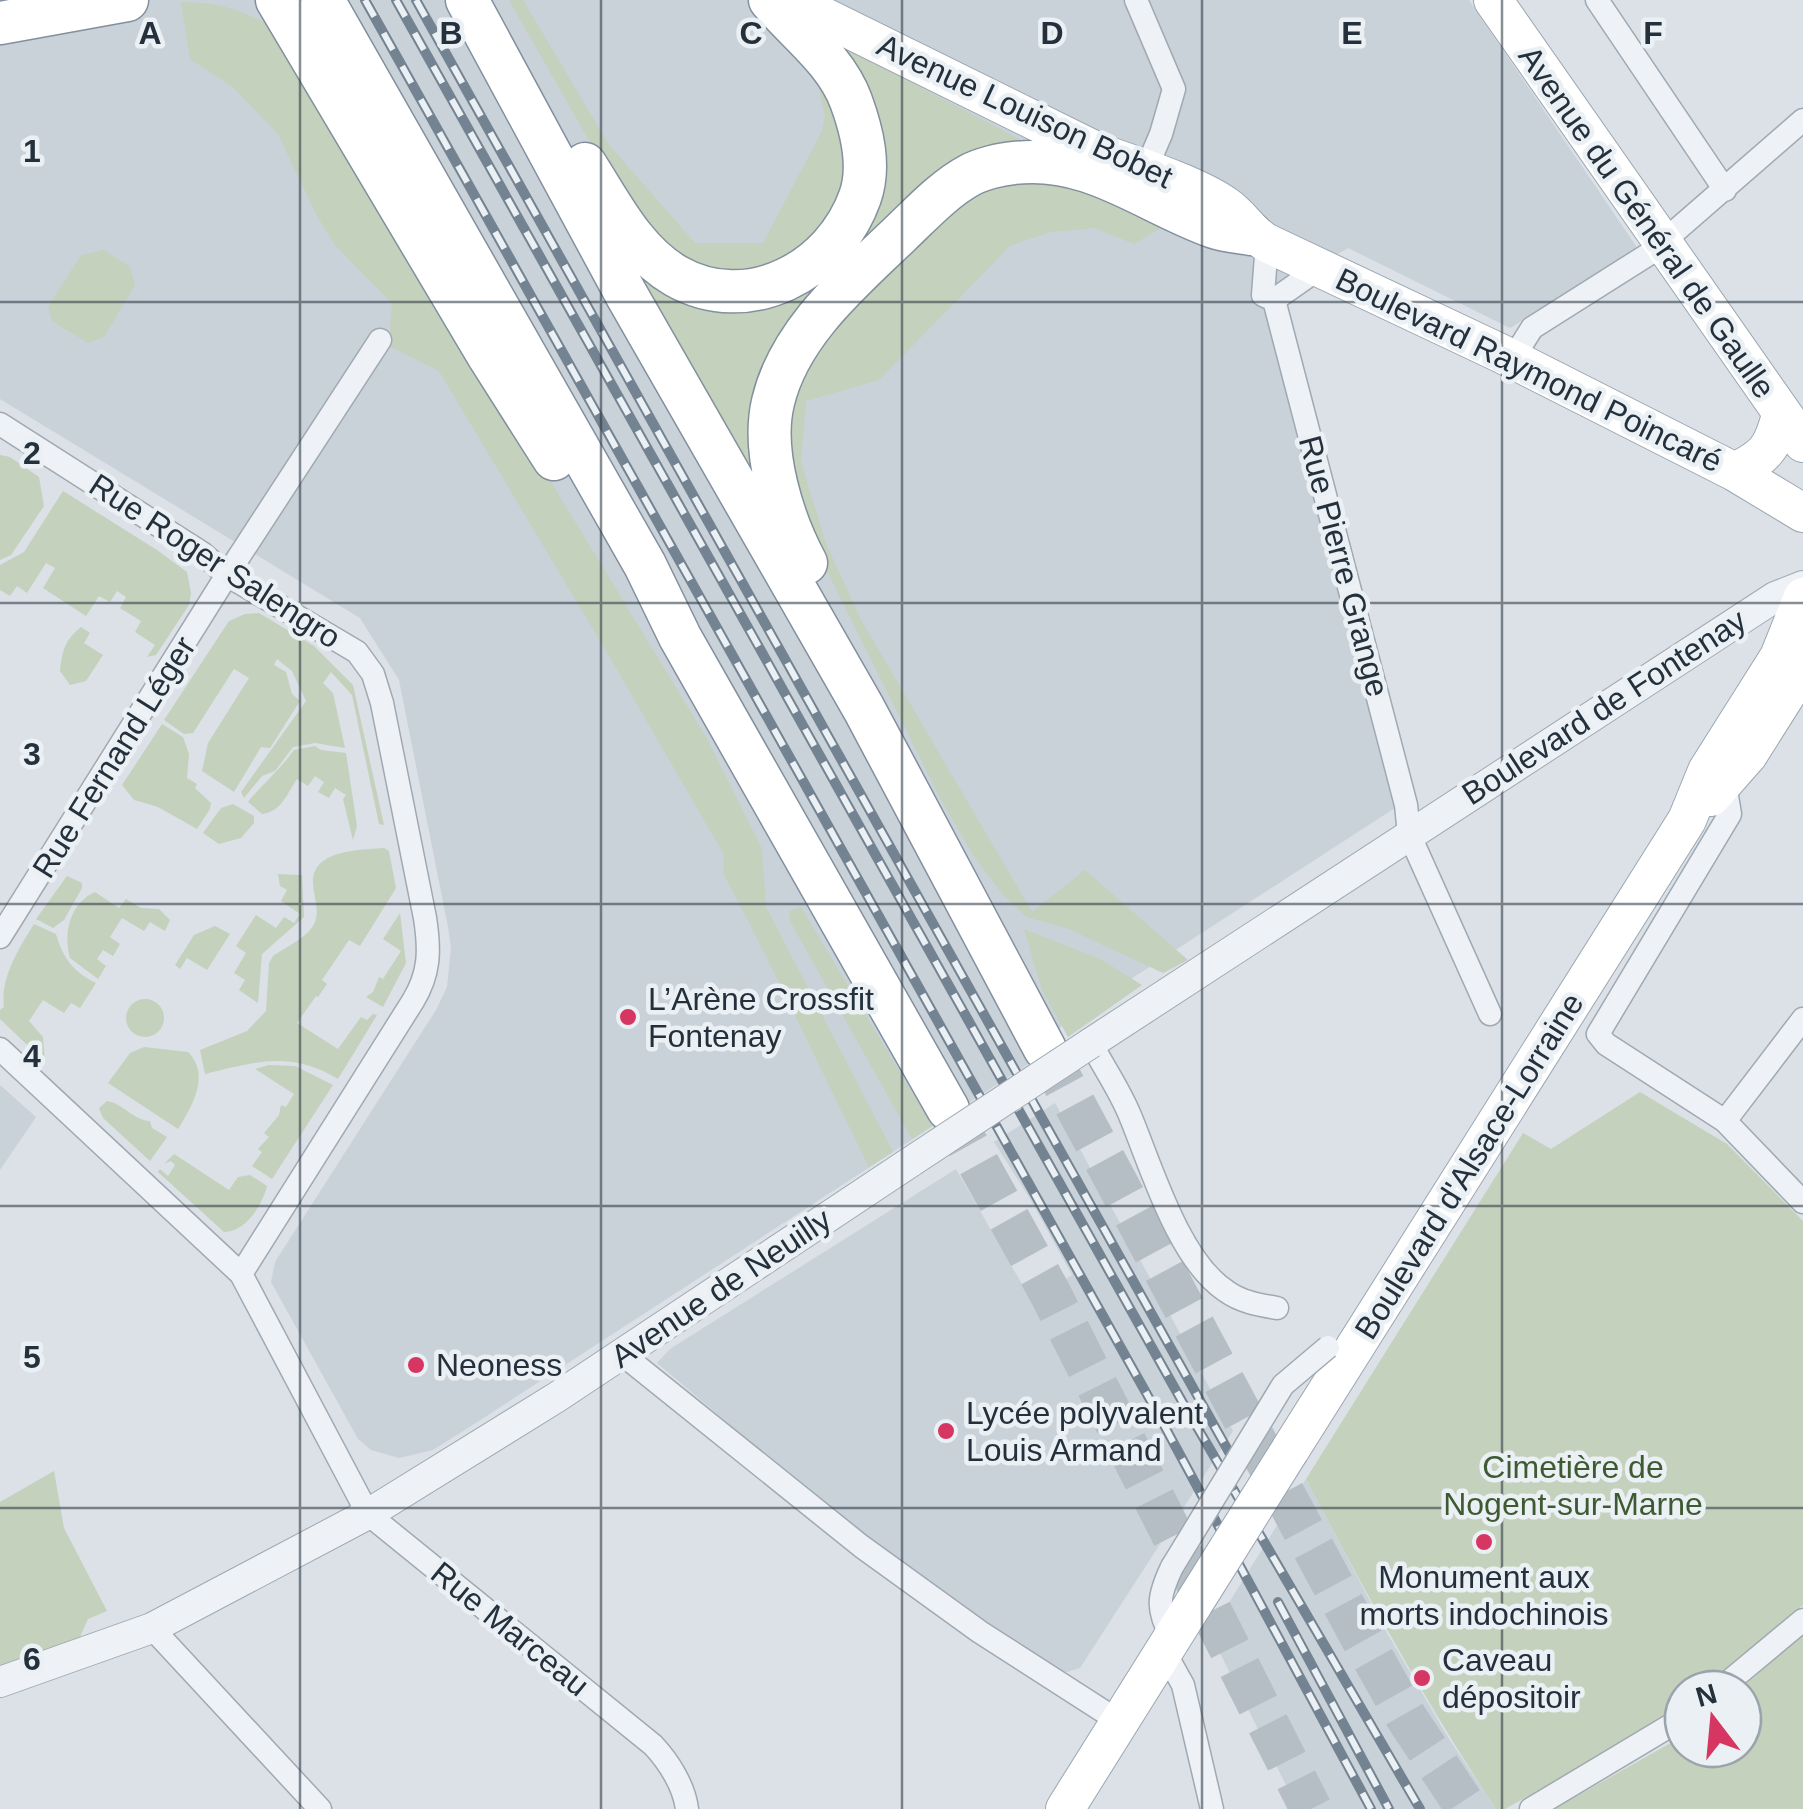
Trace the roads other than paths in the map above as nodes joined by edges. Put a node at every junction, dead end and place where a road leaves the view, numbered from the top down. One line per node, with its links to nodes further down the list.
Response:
1 (127, 0): 11 (highway)
2 (250, 0): 10 (highway)
3 (323, 0): 29 (highway)
4 (467, 0): 12 (highway)
5 (770, 0): 12 (highway)
6 (790, 0): 14 (main road, Avenue Louison Bobet)
7 (1136, 0): 14 (street)
8 (1493, 0): 17 (main road, Avenue du Général de Gaulle)
9 (1597, 0): 15 (street)
10 (287, 18): 29 (highway)
11 (0, 23)
12 (532, 116): 31 (highway)
13 (1803, 120): 15 (street)
14 (1146, 169): 16 (main road, Avenue Louison Bobet)
15 (1725, 190): 17 (street)
16 (1259, 239): 18 (main road, Boulevard Raymond Poincaré); 19 (street, Rue Pierre Grange); 31 (highway)
17 (1662, 243): 21 (street); 23 (main road, Avenue du Général de Gaulle)
18 (1321, 266): 19 (street); 21 (main road, Boulevard Raymond Poincaré)
19 (1274, 300): 34 (street, Rue Pierre Grange)
20 (380, 340): 26 (street, Rue Fernand Léger)
21 (1512, 360): 24 (main road, Boulevard Raymond Poincaré)
22 (0, 424): 26 (street, Rue Roger Salengro)
23 (1792, 429): 24 (main road)
24 (1734, 472): 25 (main road, Boulevard Raymond Poincaré)
25 (1803, 513)
26 (227, 575): 35 (street, Rue Fernand Léger); 44 (street, Rue Roger Salengro)
27 (1803, 586): 34 (street, Boulevard de Fontenay)
28 (1803, 597): 33 (main road, Boulevard d'Alsace-Lorraine)
29 (680, 637): 41 (highway)
30 (1803, 668): 32 (main road, Boulevard d'Alsace-Lorraine)
31 (864, 709): 40 (highway)
32 (1725, 784): 33 (main road, Boulevard d'Alsace-Lorraine); 42 (street)
33 (1687, 820): 46 (main road, Boulevard d'Alsace-Lorraine)
34 (1409, 834): 36 (street, Rue Pierre Grange); 38 (street, Avenue de Neuilly)
35 (4, 924)
36 (1490, 1014)
37 (1803, 1018): 42 (street)
38 (1091, 1043): 45 (street); 47 (street, Avenue de Neuilly, bridge)
39 (0, 1049): 44 (street)
40 (1045, 1049)
41 (948, 1109)
42 (1725, 1121): 43 (street)
43 (1803, 1202)
44 (241, 1274): 48 (street)
45 (1276, 1308)
46 (1376, 1315): 51 (main road, Boulevard d'Alsace-Lorraine, bridge); 51 (street, bridge)
47 (622, 1354): 48 (street, Avenue de Neuilly); 54 (street)
48 (368, 1514): 50 (street, Avenue de Neuilly); 57 (street, Rue Marceau)
49 (1803, 1620): 52 (street)
50 (152, 1628): 53 (street, Avenue de Neuilly); 56 (street)
51 (1168, 1645): 54 (main road, Boulevard d'Alsace-Lorraine); 59 (street)
52 (1744, 1669)
53 (0, 1682)
54 (1120, 1722): 58 (main road, Boulevard d'Alsace-Lorraine)
55 (1663, 1730): 60 (street)
56 (320, 1809)
57 (687, 1809)
58 (1065, 1809)
59 (1212, 1809)
60 (1531, 1809)

